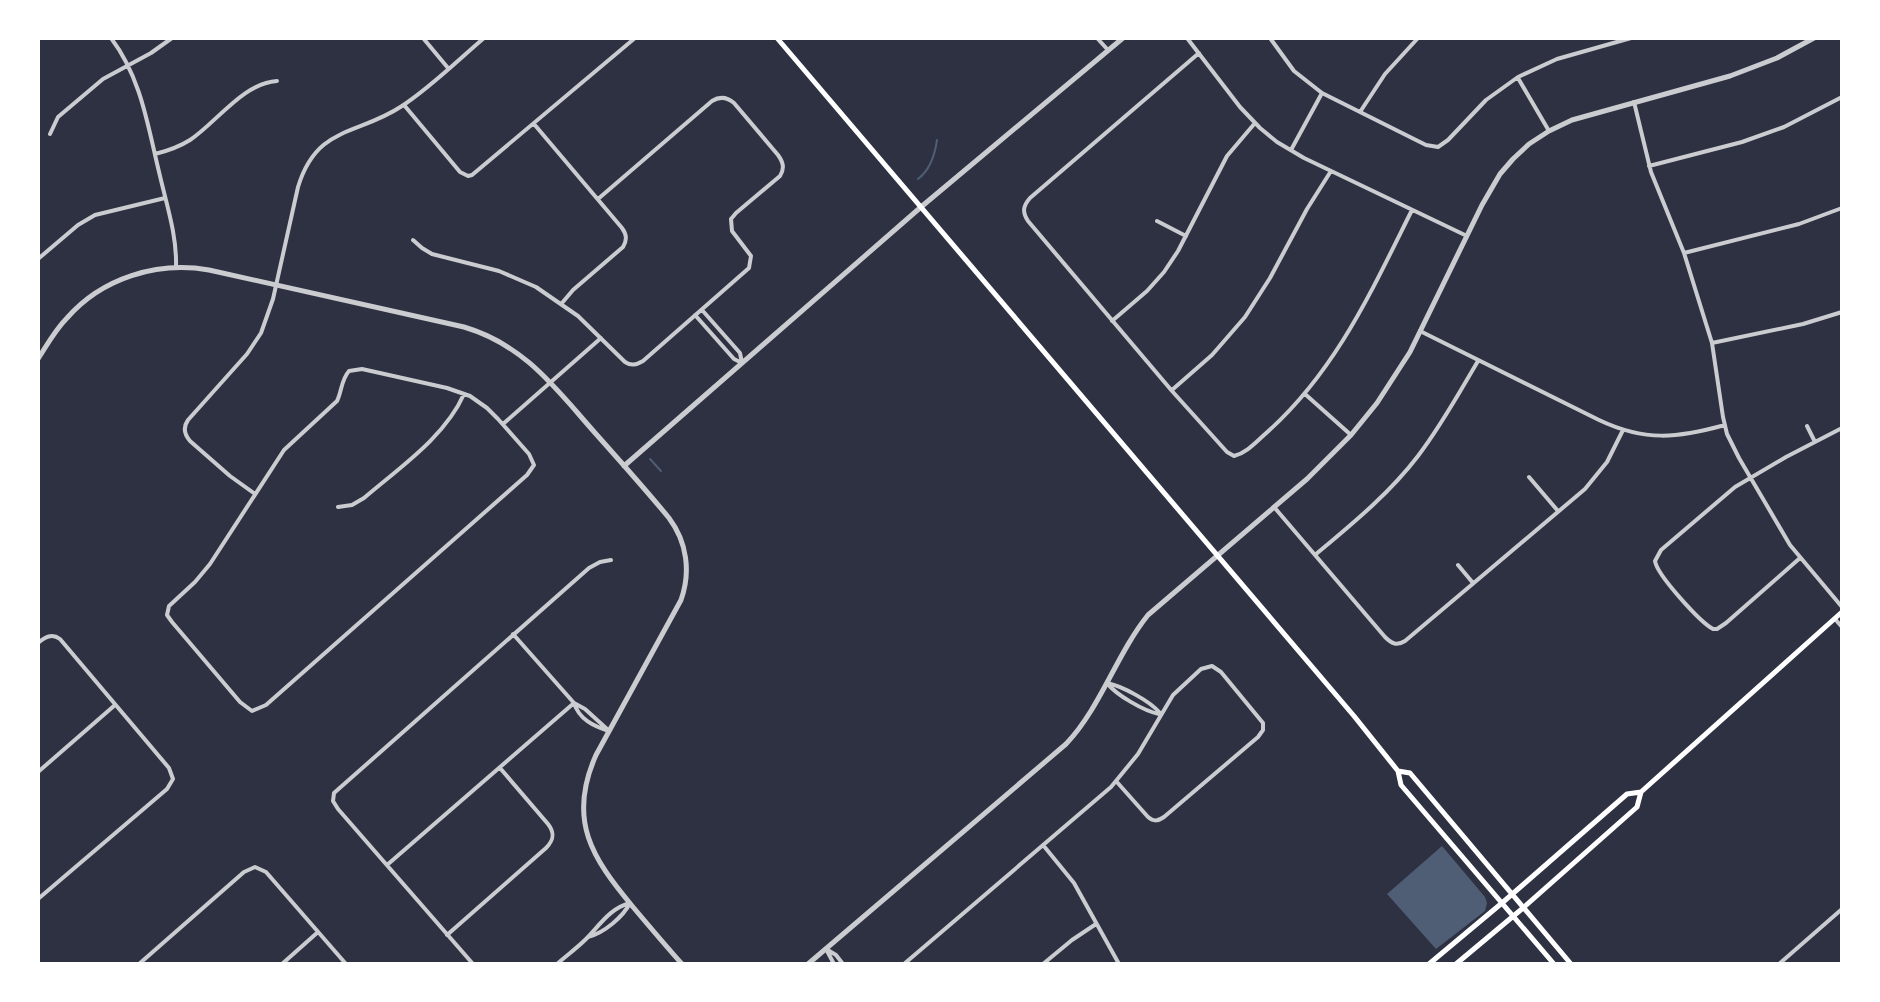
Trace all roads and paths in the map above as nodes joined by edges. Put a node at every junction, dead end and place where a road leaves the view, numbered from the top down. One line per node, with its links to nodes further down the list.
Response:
1 (111, 38): 16 (street)
2 (172, 38): 16 (street)
3 (423, 38): 17 (street)
4 (484, 38): 17 (street)
5 (635, 38): 26 (street)
6 (777, 38): 35 (main road)
7 (1097, 38): 14 (street)
8 (1123, 38): 14 (street)
9 (1187, 38): 15 (street)
10 (1270, 38): 20 (street)
11 (1631, 38): 18 (street)
12 (1814, 38): 22 (street)
13 (1416, 39): 24 (street)
14 (1108, 50): 35 (street)
15 (1199, 53): 25 (street); 50 (street)
16 (129, 64): 28 (street); 30 (street)
17 (448, 68): 23 (street)
18 (1518, 77): 24 (street); 27 (street)
19 (277, 81): 30 (street)
20 (1322, 93): 24 (street); 29 (street)
21 (1842, 97): 31 (street)
22 (1634, 102): 27 (street); 31 (street)
23 (404, 105): 26 (street); 45 (street)
24 (1360, 112)
25 (1255, 123): 29 (street); 39 (street)
26 (534, 124): 34 (street)
27 (1549, 131): 40 (street)
28 (50, 134)
29 (1291, 150): 32 (street)
30 (155, 154): 33 (street)
31 (1649, 166): 42 (street)
32 (1331, 171): 37 (street); 58 (street)
33 (165, 198): 43 (street); 44 (street)
34 (598, 199): 46 (street); 47 (street)
35 (921, 207): 56 (street); 76 (main road)
36 (1842, 208): 42 (street)
37 (1412, 210): 40 (street); 60 (street)
38 (1157, 221): 39 (street)
39 (1186, 236): 50 (street)
40 (1467, 236): 51 (street)
41 (413, 240): 46 (street)
42 (1684, 253): 53 (street)
43 (38, 259)
44 (176, 267): 45 (street); 54 (street)
45 (276, 285): 57 (street); 71 (street)
46 (562, 303): 52 (street)
47 (702, 310): 49 (street); 56 (street)
48 (1842, 312): 53 (street)
49 (695, 315): 52 (street); 56 (street)
50 (1112, 321): 58 (street)
51 (1420, 331): 55 (street); 66 (street)
52 (601, 338): 57 (street)
53 (1712, 343): 62 (street)
54 (38, 359)
55 (1478, 361): 65 (street); 75 (street)
56 (742, 363): 68 (street)
57 (551, 382): 61 (street); 68 (street)
58 (1172, 391): 60 (street)
59 (464, 393): 61 (street); 71 (street); 72 (street)
60 (1305, 394): 66 (street)
61 (503, 424): 71 (street)
62 (1725, 425): 65 (street); 70 (street)
63 (1807, 426): 67 (street)
64 (1842, 428): 67 (street)
65 (1623, 430): 74 (street)
66 (1351, 435): 73 (street)
67 (1815, 442): 70 (street)
68 (624, 466): 90 (street)
69 (1529, 477): 74 (street)
70 (1750, 477): 77 (street); 77 (street)
71 (255, 494)
72 (338, 507)
73 (1274, 507): 75 (street); 76 (street)
74 (1558, 511): 80 (street)
75 (1315, 555): 80 (street)
76 (1217, 556): 86 (street); 92 (main road)
77 (1800, 558): 81 (street)
78 (611, 560): 84 (street)
79 (1458, 565): 80 (street)
80 (1473, 583)
81 (1842, 609): 82 (main road)
82 (1835, 619): 83 (street); 95 (main road)
83 (1842, 627)
84 (513, 634): 87 (street); 97 (street)
85 (38, 643): 88 (street)
86 (1107, 683): 89 (street); 108 (street)
87 (574, 703): 90 (street); 91 (street)
88 (115, 705): 93 (street); 99 (street)
89 (1160, 714): 94 (street); 94 (street)
90 (609, 731): 100 (street)
91 (499, 768): 97 (street); 107 (street)
92 (1398, 771): 98 (main road); 101 (main road)
93 (38, 772)
94 (1116, 781): 96 (street)
95 (1641, 792): 98 (main road); 102 (main road)
96 (1043, 845): 105 (street); 118 (street)
97 (387, 865): 107 (street)
98 (1511, 895): 101 (main road); 102 (main road)
99 (38, 899)
100 (630, 903): 113 (street); 114 (street)
101 (1502, 903): 104 (main road); 121 (main road)
102 (1523, 908): 104 (main road); 124 (main road)
103 (1842, 909): 125 (street)
104 (1513, 916): 122 (main road); 123 (main road)
105 (1096, 924): 119 (street); 120 (street)
106 (318, 932): 109 (street); 110 (street); 111 (street)
107 (447, 935): 112 (street)
108 (826, 949): 115 (street); 116 (street); 117 (street)
109 (139, 964)
110 (282, 964)
111 (346, 964)
112 (473, 964)
113 (557, 964)
114 (682, 964)
115 (808, 964)
116 (834, 964)
117 (843, 964)
118 (904, 964)
119 (1043, 964)
120 (1119, 964)
121 (1429, 964)
122 (1456, 964)
123 (1554, 964)
124 (1571, 964)
125 (1779, 964)

